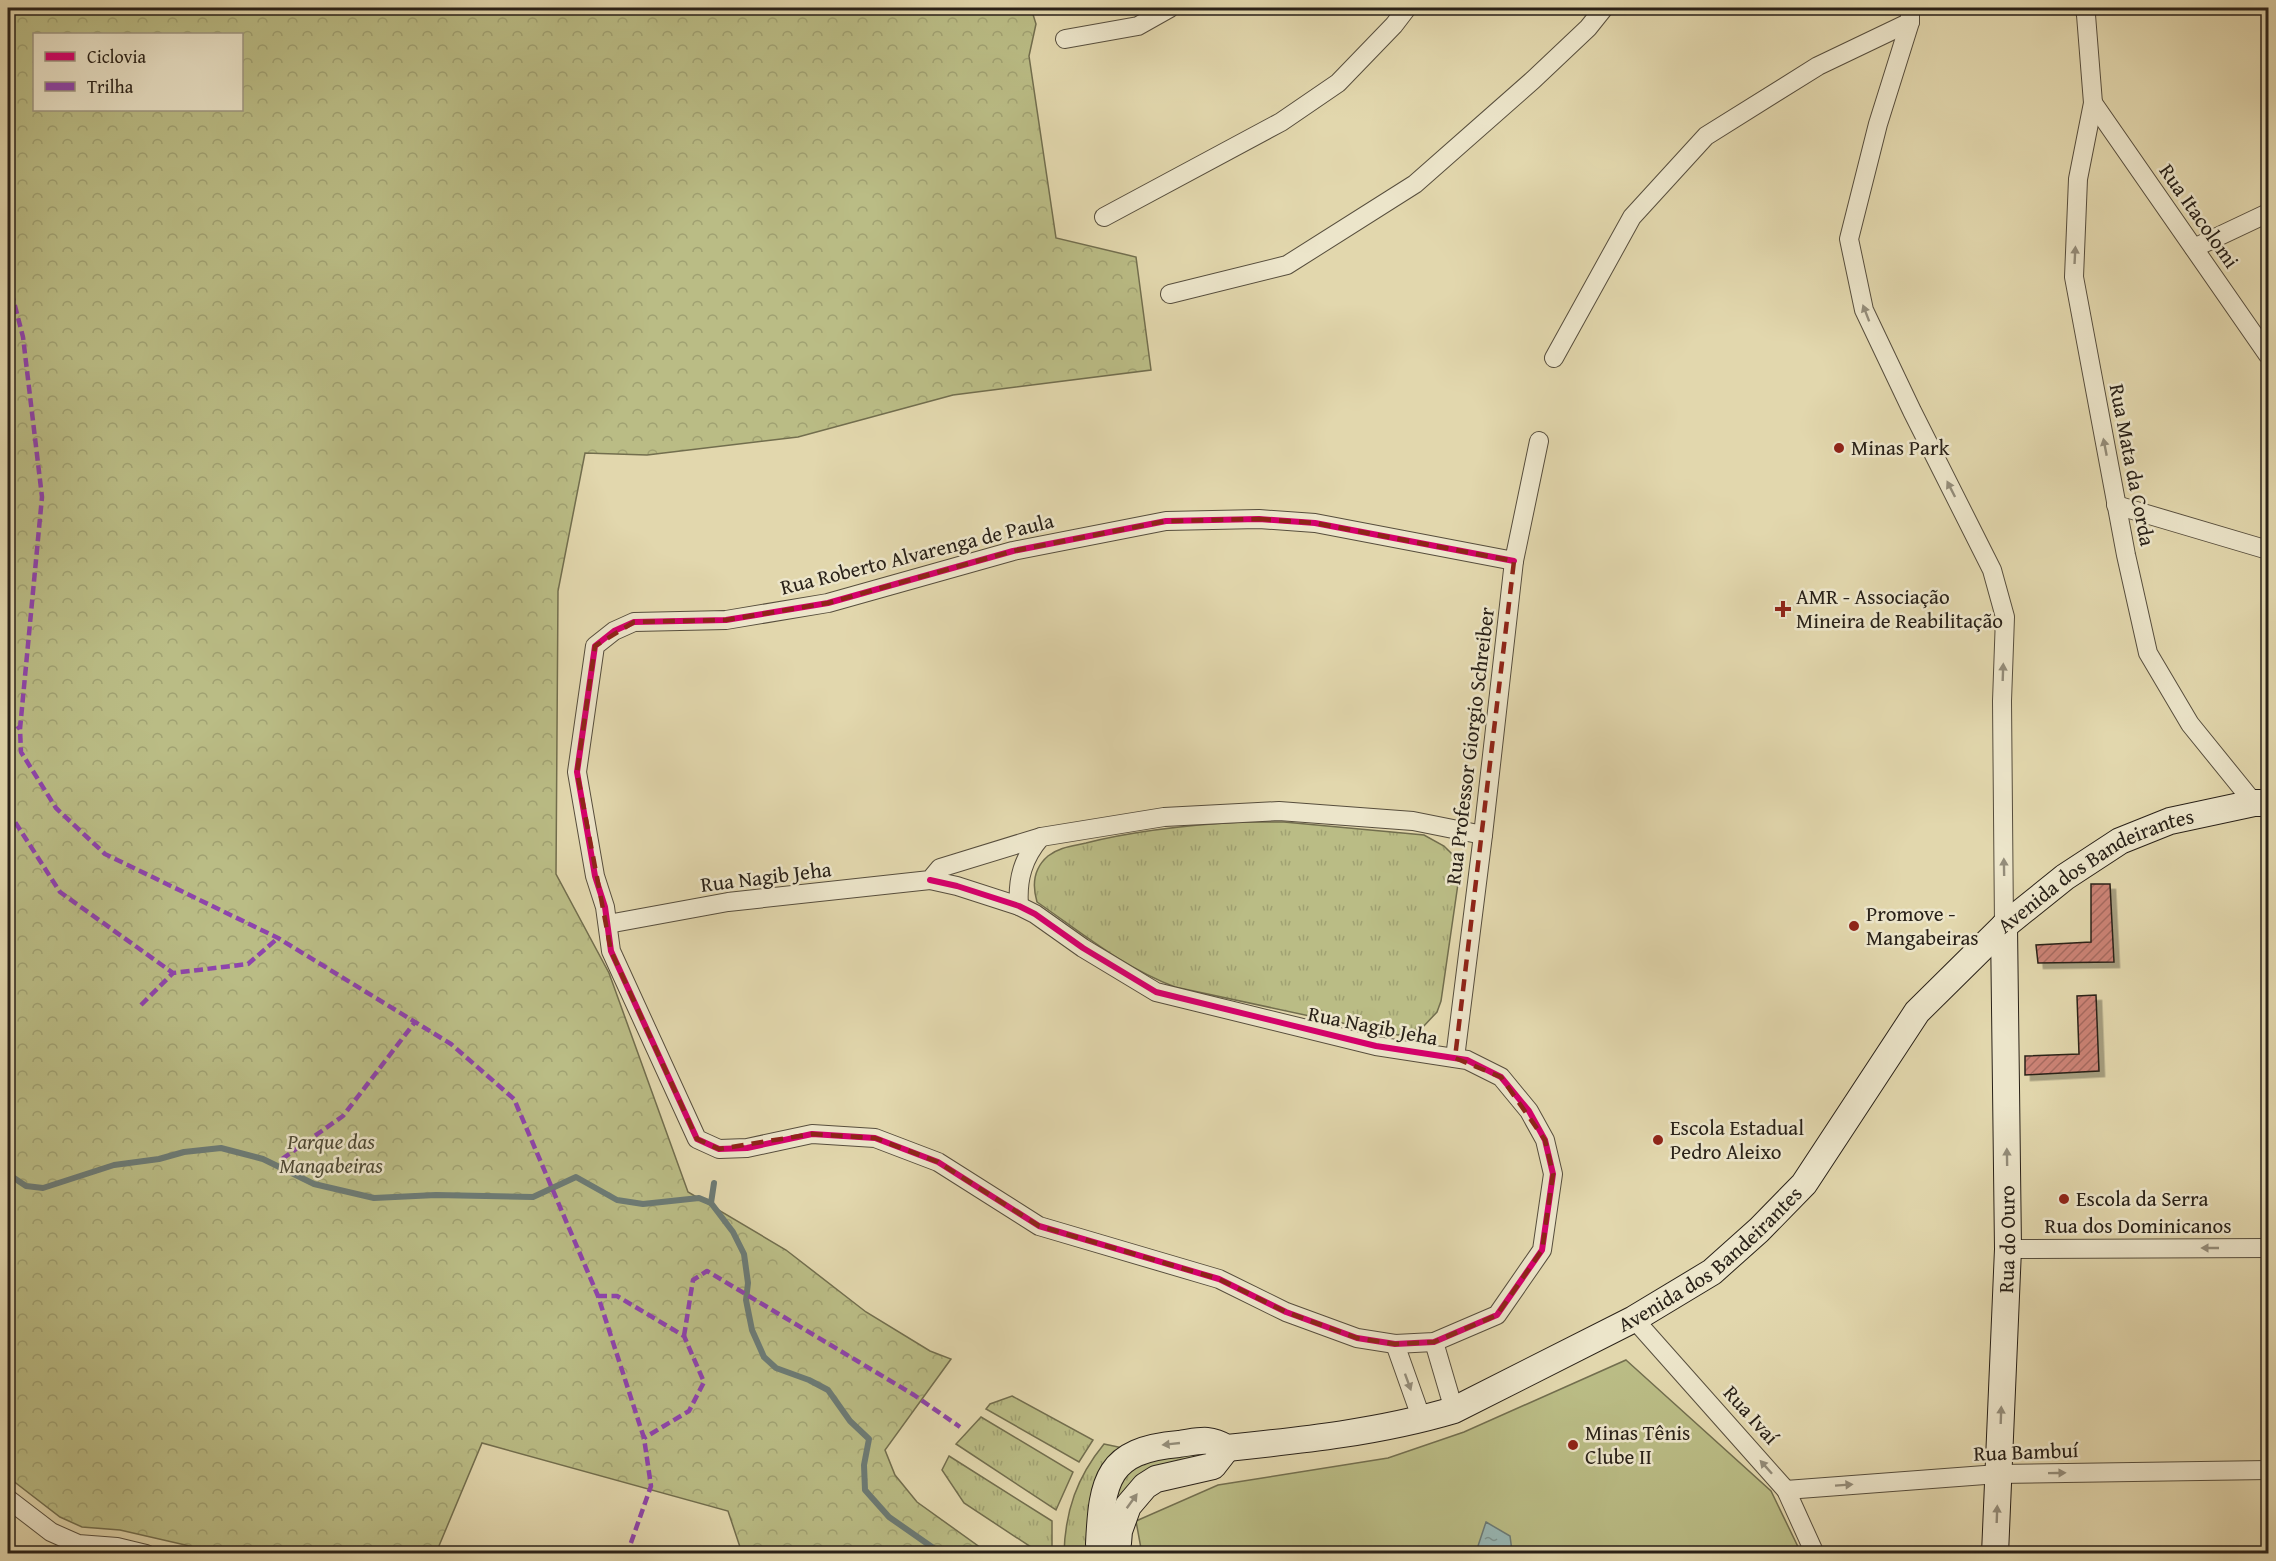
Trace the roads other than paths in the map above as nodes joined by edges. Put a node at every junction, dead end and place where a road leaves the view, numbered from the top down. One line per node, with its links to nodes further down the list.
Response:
1 (1170, 8): 6 (street)
2 (1407, 8): 9 (street)
3 (1604, 8): 11 (street)
4 (2084, 8): 7 (street)
5 (1910, 15): 13 (street); 24 (street, one-way to 5)
6 (1065, 39)
7 (2093, 103): 10 (street, Rua Itacolomi); 15 (street, Rua Mata da Corda, one-way to 7)
8 (2268, 213): 10 (street)
9 (1104, 217)
10 (2194, 248): 12 (street, Rua Itacolomi)
11 (1170, 294)
12 (2268, 355)
13 (1554, 358)
14 (1539, 441): 17 (street, Rua Professor Giorgio Schreiber)
15 (2116, 505): 16 (street); 18 (street, Rua Mata da Corda)
16 (2268, 550)
17 (1514, 561): 19 (street, Rua Professor Giorgio Schreiber); 23 (street, Rua Roberto Alvarenga de Paula)
18 (2261, 803): 24 (street, Avenida dos Bandeirantes)
19 (1483, 835): 20 (street); 27 (street, Rua Professor Giorgio Schreiber)
20 (1041, 837): 21 (street); 22 (street)
21 (930, 880): 22 (street, Rua Nagib Jeha); 23 (street, Rua Nagib Jeha)
22 (1019, 906): 27 (street, Rua Nagib Jeha)
23 (608, 924): 32 (street, Rua Roberto Alvarenga de Paula)
24 (2004, 926): 25 (street, Avenida dos Bandeirantes); 26 (street, Rua do Ouro)
25 (1962, 965): 26 (street); 30 (street, Avenida dos Bandeirantes)
26 (2004, 979): 29 (street, Rua do Ouro, one-way to 26)
27 (1455, 1058): 31 (street, Rua Nagib Jeha)
28 (2268, 1248): 29 (street, Rua dos Dominicanos, one-way to 29)
29 (2008, 1250): 36 (street, Rua do Ouro, one-way to 29)
30 (1634, 1319): 33 (street, Avenida dos Bandeirantes); 37 (street, Rua Ivaí, one-way to 30)
31 (1434, 1342): 32 (street, Rua Roberto Alvarenga de Paula); 33 (street)
32 (1395, 1344): 34 (street, one-way to 34)
33 (1454, 1410): 34 (street, Avenida dos Bandeirantes)
34 (1422, 1420): 40 (street, Avenida dos Bandeirantes)
35 (2268, 1470): 36 (street, Rua Bambuí, one-way to 35)
36 (1998, 1474): 37 (street, Rua Bambuí, one-way to 36); 42 (street, Rua do Ouro, one-way to 36)
37 (1786, 1490): 41 (street, Rua Ivaí)
38 (8, 1499): 39 (street)
39 (146, 1554)
40 (1111, 1554)
41 (1815, 1554)
42 (1995, 1554)

